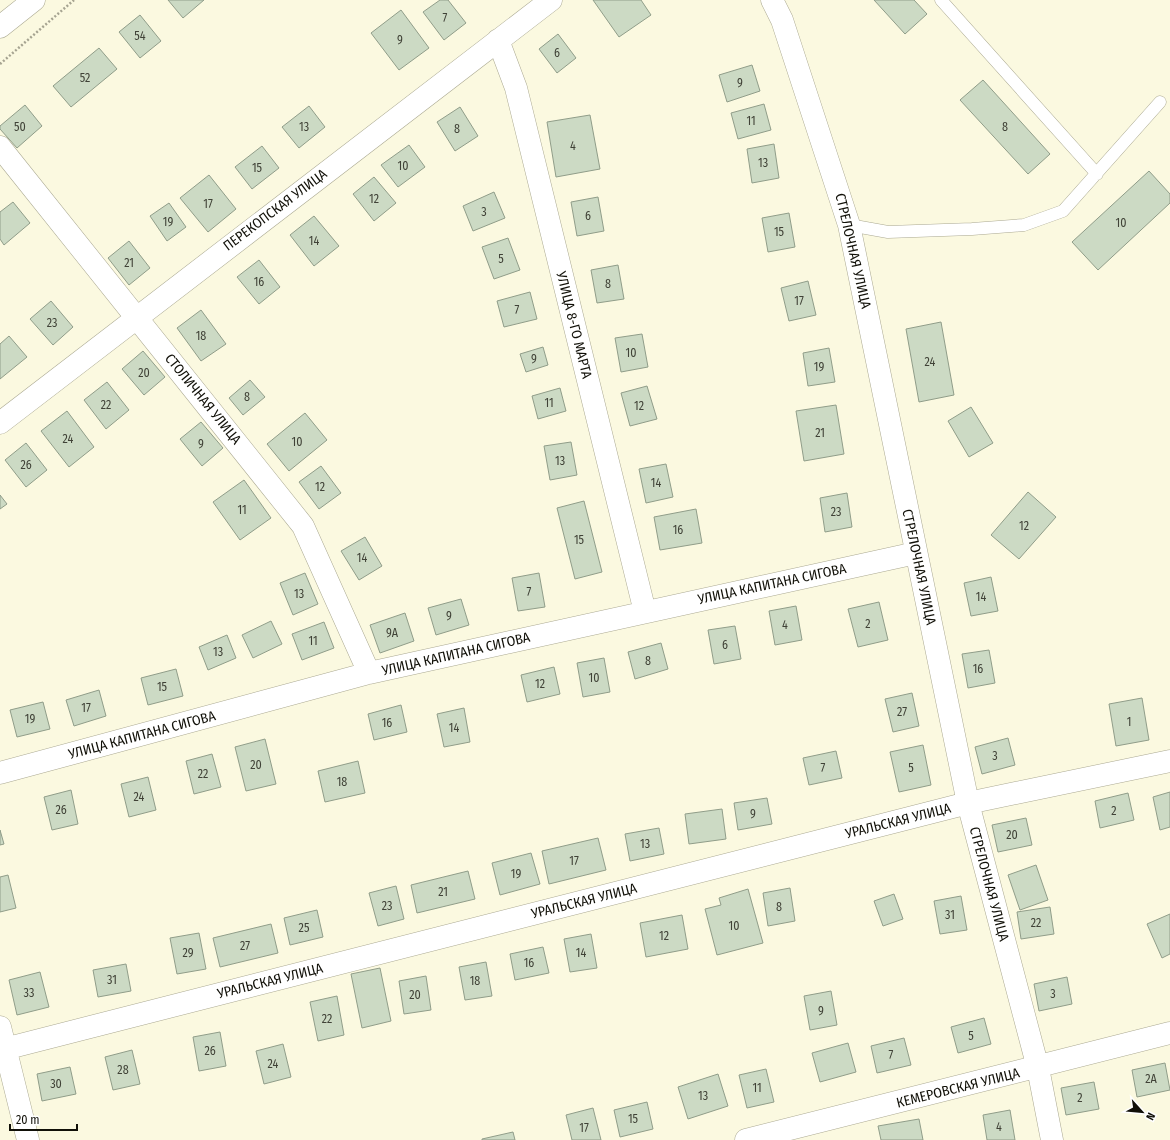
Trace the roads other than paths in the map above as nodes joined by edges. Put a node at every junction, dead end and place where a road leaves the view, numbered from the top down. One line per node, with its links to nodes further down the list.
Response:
1 (34, 0): 5 (street)
2 (551, 0): 6 (street, ПЕРЕКОПСКАЯ УЛИЦА)
3 (772, 0): 10 (street, СТРЕЛОЧНАЯ УЛИЦА)
4 (941, 0): 9 (lane)
5 (0, 27)
6 (498, 40): 11 (street, ПЕРЕКОПСКАЯ УЛИЦА); 14 (street, УЛИЦА 8-ГО МАРТА)
7 (1160, 102): 9 (lane)
8 (0, 148): 11 (street, СТОЛИЧНАЯ УЛИЦА)
9 (1097, 174): 10 (lane)
10 (849, 225): 13 (street, СТРЕЛОЧНАЯ УЛИЦА)
11 (137, 316): 12 (street, ПЕРЕКОПСКАЯ УЛИЦА); 15 (street, СТОЛИЧНАЯ УЛИЦА)
12 (0, 422)
13 (916, 553): 14 (street, УЛИЦА КАПИТАНА СИГОВА); 18 (street, СТРЕЛОЧНАЯ УЛИЦА)
14 (645, 612): 15 (street, УЛИЦА КАПИТАНА СИГОВА)
15 (369, 673): 17 (street, УЛИЦА КАПИТАНА СИГОВА)
16 (1170, 761): 18 (street, УРАЛЬСКАЯ УЛИЦА)
17 (0, 773)
18 (968, 803): 21 (street, УРАЛЬСКАЯ УЛИЦА); 22 (street, СТРЕЛОЧНАЯ УЛИЦА)
19 (0, 1027): 21 (street)
20 (1170, 1033): 22 (street, КЕМЕРОВСКАЯ УЛИЦА)
21 (3, 1050): 23 (street)
22 (1038, 1068): 24 (street, КЕМЕРОВСКАЯ УЛИЦА); 25 (street, СТРЕЛОЧНАЯ УЛИЦА)
23 (28, 1140)
24 (746, 1140)
25 (1052, 1140)

